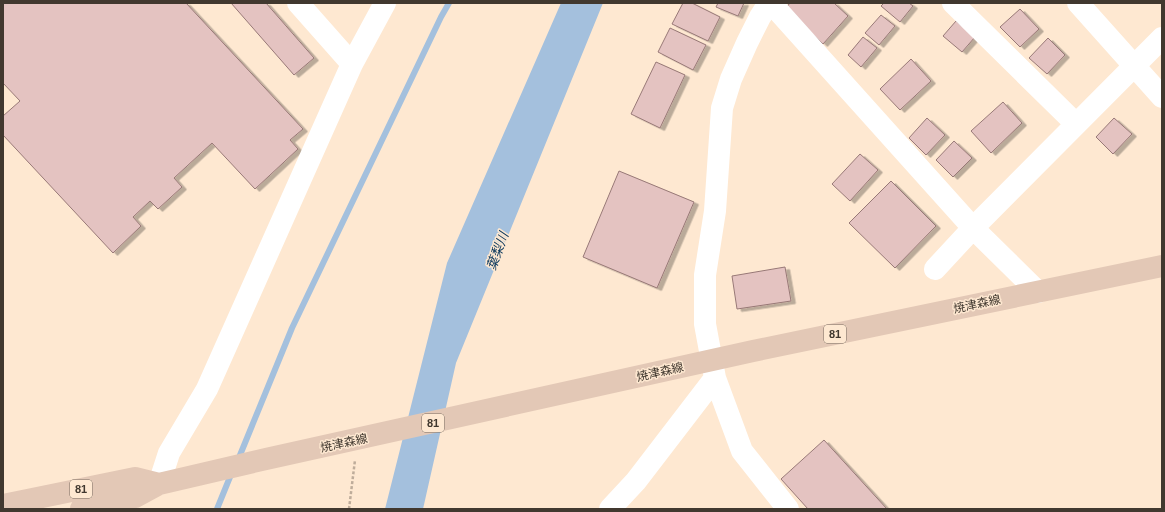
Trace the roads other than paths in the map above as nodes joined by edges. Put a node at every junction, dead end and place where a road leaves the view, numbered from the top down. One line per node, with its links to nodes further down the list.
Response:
1 (298, 3): 7 (street)
2 (385, 3): 7 (street)
3 (770, 3): 11 (street); 15 (street)
4 (953, 3): 10 (street)
5 (1078, 3): 8 (street)
6 (1162, 38): 8 (street)
7 (352, 64): 16 (street)
8 (1134, 65): 9 (street); 10 (street)
9 (1162, 97)
10 (1076, 124): 11 (street)
11 (973, 228): 13 (street); 14 (street)
12 (1162, 266): 14 (main road, 焼津森線 / 81)
13 (935, 269)
14 (1038, 292): 15 (main road, 焼津森線 / 81)
15 (713, 369): 16 (main road, 焼津森線 / 81); 19 (street); 20 (street)
16 (159, 484): 17 (main road, 焼津森線 / 81); 18 (main road, 焼津森線 / 81)
17 (3, 505)
18 (81, 509)
19 (610, 509)
20 (788, 509)

